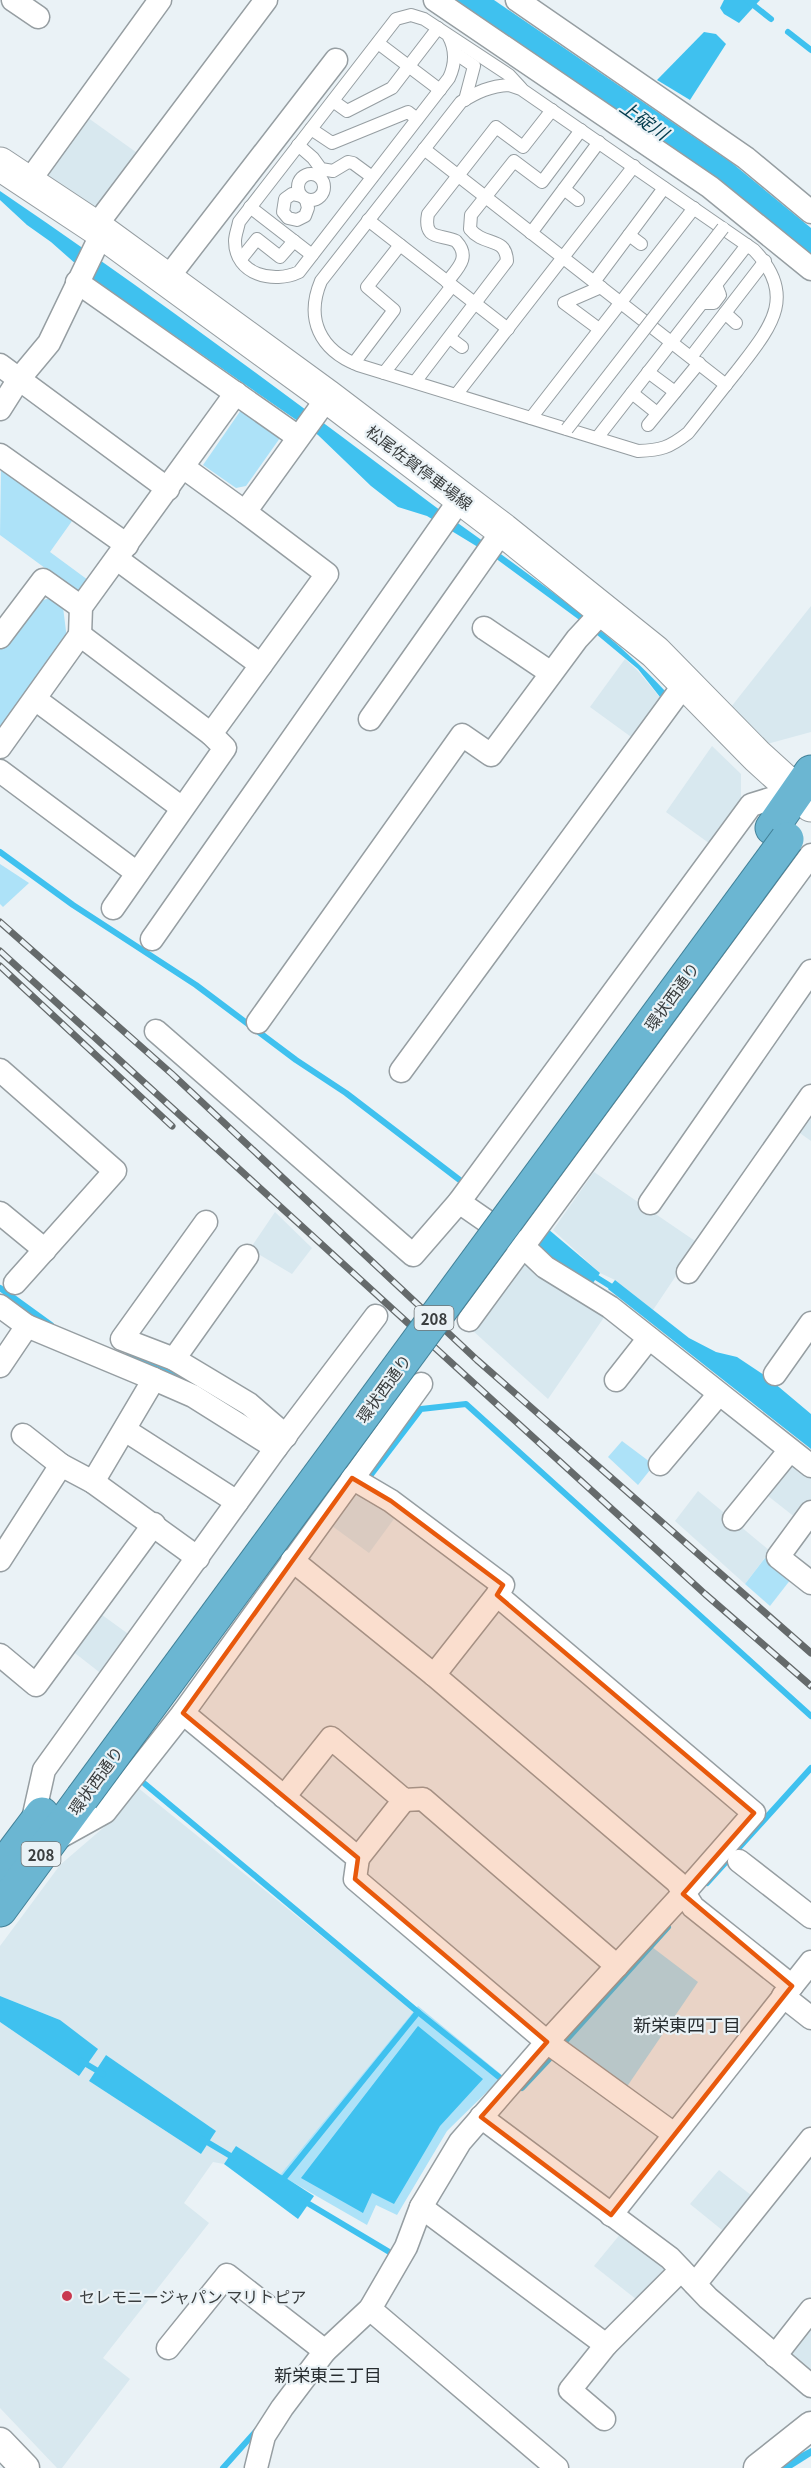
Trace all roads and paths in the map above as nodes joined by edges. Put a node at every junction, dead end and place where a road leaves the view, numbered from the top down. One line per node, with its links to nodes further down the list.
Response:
1 (13, 0): 6 (street)
2 (160, 0): 29 (street)
3 (266, 0): 43 (street)
4 (435, 0): 52 (street)
5 (516, 0): 37 (street)
6 (38, 17)
7 (443, 32): 8 (lane); 9 (lane); 11 (lane); 12 (lane)
8 (378, 43): 11 (lane); 15 (lane)
9 (455, 54): 13 (lane); 14 (lane)
10 (336, 60): 54 (street)
11 (409, 66): 13 (lane); 15 (lane)
12 (521, 89): 14 (lane); 16 (lane)
13 (440, 90): 17 (lane)
14 (465, 100): 22 (lane)
15 (333, 101): 18 (lane)
16 (552, 110): 19 (lane); 26 (lane)
17 (417, 119): 18 (lane); 27 (lane)
18 (311, 129): 21 (lane)
19 (581, 130): 20 (lane); 33 (lane)
20 (599, 142): 25 (lane); 31 (lane)
21 (298, 146): 24 (lane); 27 (lane)
22 (424, 149): 26 (lane); 39 (lane)
23 (0, 164): 29 (main road, 松尾佐賀停車場線)
24 (283, 165): 28 (lane); 35 (lane)
25 (634, 166): 30 (lane); 49 (lane)
26 (458, 176): 33 (lane); 55 (lane)
27 (372, 177): 48 (lane)
28 (301, 179): 32 (lane); 32 (lane)
29 (27, 184): 43 (main road, 松尾佐賀停車場線)
30 (664, 188): 36 (lane); 42 (lane)
31 (564, 189): 34 (lane); 41 (lane)
32 (303, 198): 38 (lane); 38 (lane)
33 (486, 198): 41 (lane); 58 (lane)
34 (578, 200)
35 (250, 207): 44 (lane); 50 (lane)
36 (693, 208): 40 (lane); 57 (lane)
37 (811, 212)
38 (297, 220): 44 (lane)
39 (368, 220): 46 (lane); 67 (lane)
40 (723, 228): 47 (lane); 83 (lane, bridge)
41 (531, 233): 49 (lane)
42 (629, 235): 45 (lane); 56 (lane)
43 (96, 237): 53 (street); 54 (main road, 松尾佐賀停車場線)
44 (297, 243): 48 (lane); 50 (lane)
45 (641, 244)
46 (400, 245): 55 (lane); 67 (lane)
47 (747, 245): 51 (lane); 64 (lane)
48 (312, 255): 50 (lane)
49 (563, 258): 56 (lane); 61 (lane)
50 (240, 259)
51 (765, 261): 59 (lane); 73 (lane)
52 (811, 269)
53 (80, 278): 71 (street); 75 (street)
54 (166, 279): 81 (main road, 松尾佐賀停車場線)
55 (449, 284): 58 (lane); 70 (lane)
56 (598, 285): 57 (lane); 62 (lane)
57 (620, 302): 62 (lane); 64 (lane)
58 (476, 304): 61 (lane); 63 (lane)
59 (724, 314): 60 (lane); 66 (lane)
60 (736, 323)
61 (508, 329): 77 (lane)
62 (599, 329): 80 (lane)
63 (450, 338): 65 (lane); 72 (lane)
64 (671, 342): 66 (lane); 69 (lane)
65 (462, 347)
66 (695, 360): 73 (lane); 74 (lane)
67 (354, 363): 70 (lane)
68 (0, 365): 71 (street)
69 (648, 372): 74 (lane); 76 (lane)
70 (384, 373): 72 (lane)
71 (19, 379): 78 (street); 87 (street)
72 (415, 382): 77 (lane)
73 (726, 385): 84 (lane)
74 (675, 392): 79 (lane)
75 (236, 393): 81 (street); 86 (street)
76 (632, 393): 79 (lane); 84 (lane)
77 (456, 395): 80 (lane)
78 (0, 409)
79 (657, 414): 82 (lane)
80 (531, 418): 83 (lane)
81 (311, 419): 88 (street); 89 (main road, 松尾佐賀停車場線)
82 (648, 425)
83 (567, 429): 84 (lane)
84 (597, 438)
85 (0, 454): 91 (street)
86 (183, 467): 87 (street); 88 (street)
87 (168, 489): 91 (street)
88 (245, 512): 97 (street)
89 (450, 514): 90 (main road, 松尾佐賀停車場線); 110 (street)
90 (493, 544): 93 (main road, 松尾佐賀停車場線); 101 (street)
91 (122, 552): 92 (street); 97 (street)
92 (81, 607): 95 (street); 96 (street)
93 (594, 620): 98 (street); 99 (main road, 松尾佐賀停車場線)
94 (484, 628): 98 (street)
95 (80, 635): 100 (street); 102 (street)
96 (0, 637)
97 (261, 665): 102 (street)
98 (551, 673): 112 (street)
99 (686, 682): 105 (main road, 松尾佐賀停車場線); 115 (street)
100 (35, 699): 103 (street); 106 (street)
101 (370, 719)
102 (211, 734): 106 (street)
103 (0, 747)
104 (0, 771): 108 (street)
105 (807, 794): 107 (highway, 環状西通り / 208); 117 (street)
106 (182, 808): 108 (street)
107 (790, 841): 121 (street); 162 (highway, 環状西通り / 208, bridge)
108 (138, 873): 109 (street)
109 (113, 908)
110 (152, 939)
111 (811, 970): 118 (street)
112 (258, 1022)
113 (156, 1031): 117 (street)
114 (0, 1070): 122 (street)
115 (401, 1071)
116 (811, 1096): 124 (street)
117 (459, 1202): 121 (street)
118 (650, 1203)
119 (0, 1213): 122 (street)
120 (206, 1222): 132 (street)
121 (524, 1247): 128 (street); 131 (street)
122 (45, 1250): 125 (street)
123 (247, 1256): 132 (street)
124 (688, 1272)
125 (15, 1283)
126 (0, 1306): 130 (street)
127 (376, 1316): 141 (street)
128 (469, 1320)
129 (811, 1323): 134 (street)
130 (27, 1326): 133 (street); 135 (street)
131 (649, 1338): 136 (street); 138 (street)
132 (174, 1359): 141 (street)
133 (0, 1366)
134 (775, 1374)
135 (154, 1379): 139 (street); 141 (street)
136 (616, 1380)
137 (421, 1384): 146 (street)
138 (719, 1394): 142 (street); 143 (street)
139 (125, 1430): 147 (street); 148 (street)
140 (23, 1436): 144 (street)
141 (281, 1442): 148 (street)
142 (790, 1450): 145 (street); 150 (street)
143 (660, 1464)
144 (61, 1465): 147 (street); 153 (street)
145 (811, 1466)
146 (352, 1478): 154 (street); 156 (street)
147 (93, 1482): 151 (street)
148 (237, 1502): 152 (street)
149 (811, 1512): 155 (street)
150 (734, 1519)
151 (154, 1524): 152 (street); 157 (street)
152 (198, 1558): 162 (street)
153 (0, 1560)
154 (292, 1560): 158 (street); 159 (street)
155 (811, 1583)
156 (497, 1595): 158 (street); 166 (street)
157 (0, 1655)
158 (434, 1675): 166 (street)
159 (183, 1713): 160 (street); 162 (street)
160 (284, 1797): 161 (street); 163 (street)
161 (404, 1800): 163 (street); 170 (street)
162 (39, 1838): 165 (highway, 環状西通り / 208); 167 (highway, 環状西通り / 208)
163 (358, 1858): 173 (street)
164 (739, 1861): 168 (street)
165 (0, 1870)
166 (688, 1901): 170 (street); 171 (street)
167 (0, 1910)
168 (811, 1917)
169 (811, 1962): 171 (street)
170 (617, 1966): 173 (street)
171 (788, 1991): 172 (street); 175 (street)
172 (811, 2018)
173 (555, 2047): 174 (street); 175 (street)
174 (489, 2123): 177 (street); 178 (street)
175 (674, 2134): 178 (street)
176 (811, 2139): 179 (street)
177 (423, 2214): 180 (street); 183 (street)
178 (611, 2215): 179 (street)
179 (688, 2277): 183 (street); 185 (street)
180 (370, 2309): 182 (street); 192 (street)
181 (811, 2310): 185 (street)
182 (318, 2345): 184 (street); 191 (street)
183 (606, 2345): 187 (street)
184 (168, 2348)
185 (775, 2356): 186 (street)
186 (811, 2386)
187 (604, 2419)
188 (811, 2426): 193 (street)
189 (0, 2442): 190 (street)
190 (25, 2468)
191 (256, 2468)
192 (557, 2468)
193 (758, 2468)

